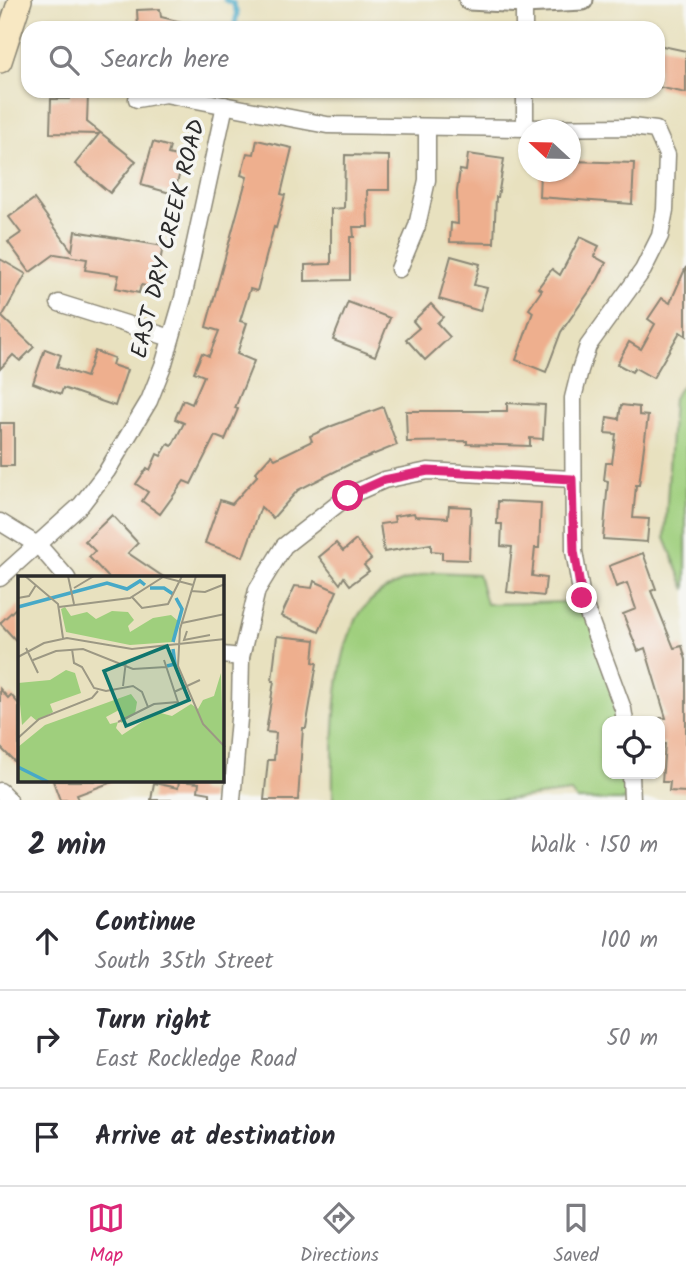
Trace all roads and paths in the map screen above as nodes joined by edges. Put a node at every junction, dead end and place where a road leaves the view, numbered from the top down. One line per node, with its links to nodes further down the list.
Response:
1 (20, 0): 6 (main road)
2 (470, 0): 4 (street)
3 (583, 0): 4 (street)
4 (524, 1): 5 (street)
5 (524, 21)
6 (0, 61)
7 (143, 98): 10 (street)
8 (187, 98): 11 (street)
9 (525, 98): 12 (street)
10 (137, 99)
11 (225, 105): 13 (street); 18 (street, EAST DRY CREEK ROAD)
12 (525, 119)
13 (427, 127): 15 (street); 16 (street)
14 (581, 127): 19 (street)
15 (518, 128)
16 (399, 269)
17 (59, 303): 18 (street)
18 (171, 338): 21 (street, EAST DRY CREEK ROAD)
19 (572, 479): 25 (street); 26 (street)
20 (0, 522): 21 (street)
21 (39, 546): 22 (street); 23 (street, EAST DRY CREEK ROAD)
22 (65, 576)
23 (0, 579)
24 (224, 655): 25 (street)
25 (241, 657): 30 (street)
26 (624, 716)
27 (631, 779): 31 (street)
28 (0, 790): 29 (street)
29 (9, 800)
30 (232, 800)
31 (632, 800)

